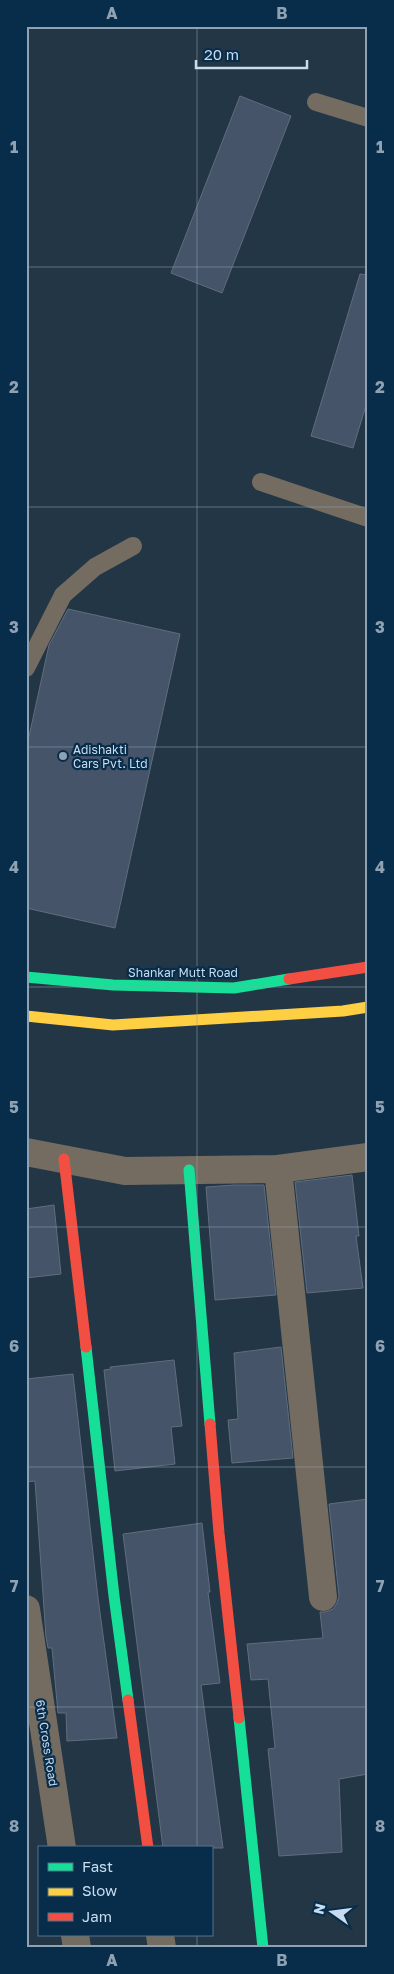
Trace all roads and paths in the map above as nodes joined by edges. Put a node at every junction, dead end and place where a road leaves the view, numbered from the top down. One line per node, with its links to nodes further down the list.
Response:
1 (316, 102): 2 (lane)
2 (368, 118)
3 (261, 482): 4 (lane)
4 (368, 518)
5 (133, 546): 6 (lane)
6 (26, 668)
7 (368, 967): 8 (street, Shankar Mutt Road)
8 (26, 977)
9 (368, 1008): 10 (street)
10 (26, 1016)
11 (26, 1152): 13 (street)
12 (368, 1157): 14 (street)
13 (64, 1159): 15 (street); 19 (street)
14 (278, 1169): 15 (street); 16 (street)
15 (189, 1170): 20 (street)
16 (323, 1597)
17 (26, 1609): 18 (street, 6th Cross Road)
18 (62, 1846)
19 (148, 1846)
20 (263, 1948)

